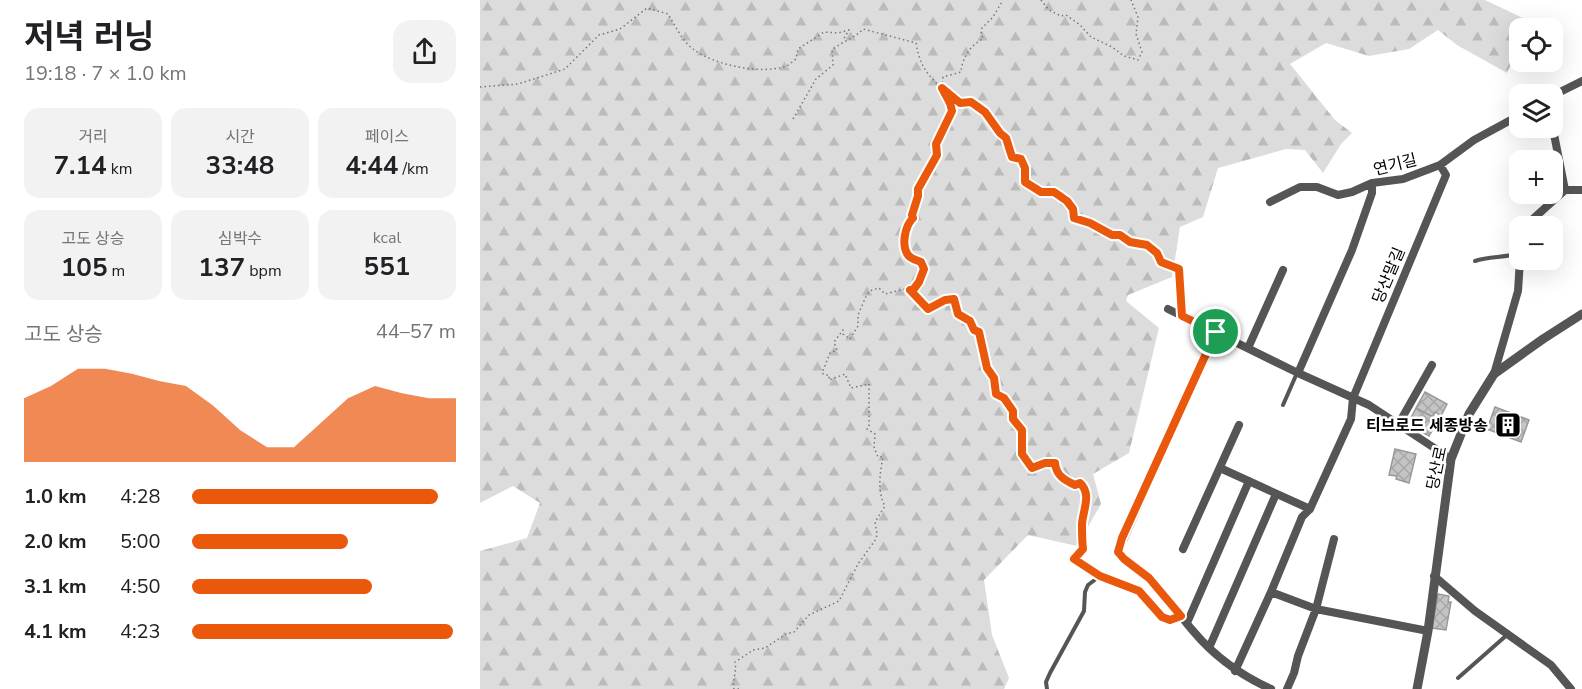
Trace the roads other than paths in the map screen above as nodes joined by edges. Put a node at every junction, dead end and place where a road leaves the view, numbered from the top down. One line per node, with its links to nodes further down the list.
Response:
1 (1582, 81): 2 (street)
2 (1563, 90)
3 (1509, 121): 5 (street, 연기길)
4 (1555, 138): 7 (street)
5 (1440, 165): 6 (street, 연기길); 22 (street, 당산말길)
6 (1372, 183): 9 (street, 연기길); 20 (street)
7 (1565, 190): 8 (street); 10 (street)
8 (1582, 190)
9 (1270, 202)
10 (1536, 216)
11 (1509, 256): 12 (lane)
12 (1475, 261)
13 (1283, 270): 18 (street)
14 (1519, 270): 21 (street)
15 (1168, 309): 17 (street)
16 (1582, 314): 21 (street, 당산로)
17 (1216, 332): 18 (street); 38 (street)
18 (1248, 348): 20 (street)
19 (1431, 365): 25 (street)
20 (1298, 373): 22 (street); 23 (lane)
21 (1494, 374): 26 (street, 당산로)
22 (1353, 398): 25 (street); 30 (street, 당산말길)
23 (1283, 405)
24 (1239, 425): 27 (street)
25 (1398, 425): 26 (street)
26 (1451, 459): 35 (street, 당산로)
27 (1220, 468): 28 (street); 32 (street)
28 (1249, 481): 29 (street); 39 (street)
29 (1276, 494): 30 (street); 42 (street)
30 (1310, 509): 36 (street)
31 (1334, 539): 37 (street)
32 (1183, 549)
33 (1074, 559): 34 (lane)
34 (1100, 576): 38 (lane); 45 (lane)
35 (1434, 576): 40 (street, 당산로); 41 (street)
36 (1271, 592): 37 (street); 43 (street)
37 (1316, 609): 40 (street); 47 (street)
38 (1181, 616): 39 (street)
39 (1187, 623): 42 (street)
40 (1428, 631): 48 (street, 당산로)
41 (1509, 633): 44 (lane); 49 (street)
42 (1209, 648): 43 (street)
43 (1235, 671): 46 (street)
44 (1458, 678)
45 (1047, 689)
46 (1271, 689)
47 (1287, 689)
48 (1417, 689)
49 (1571, 689)

